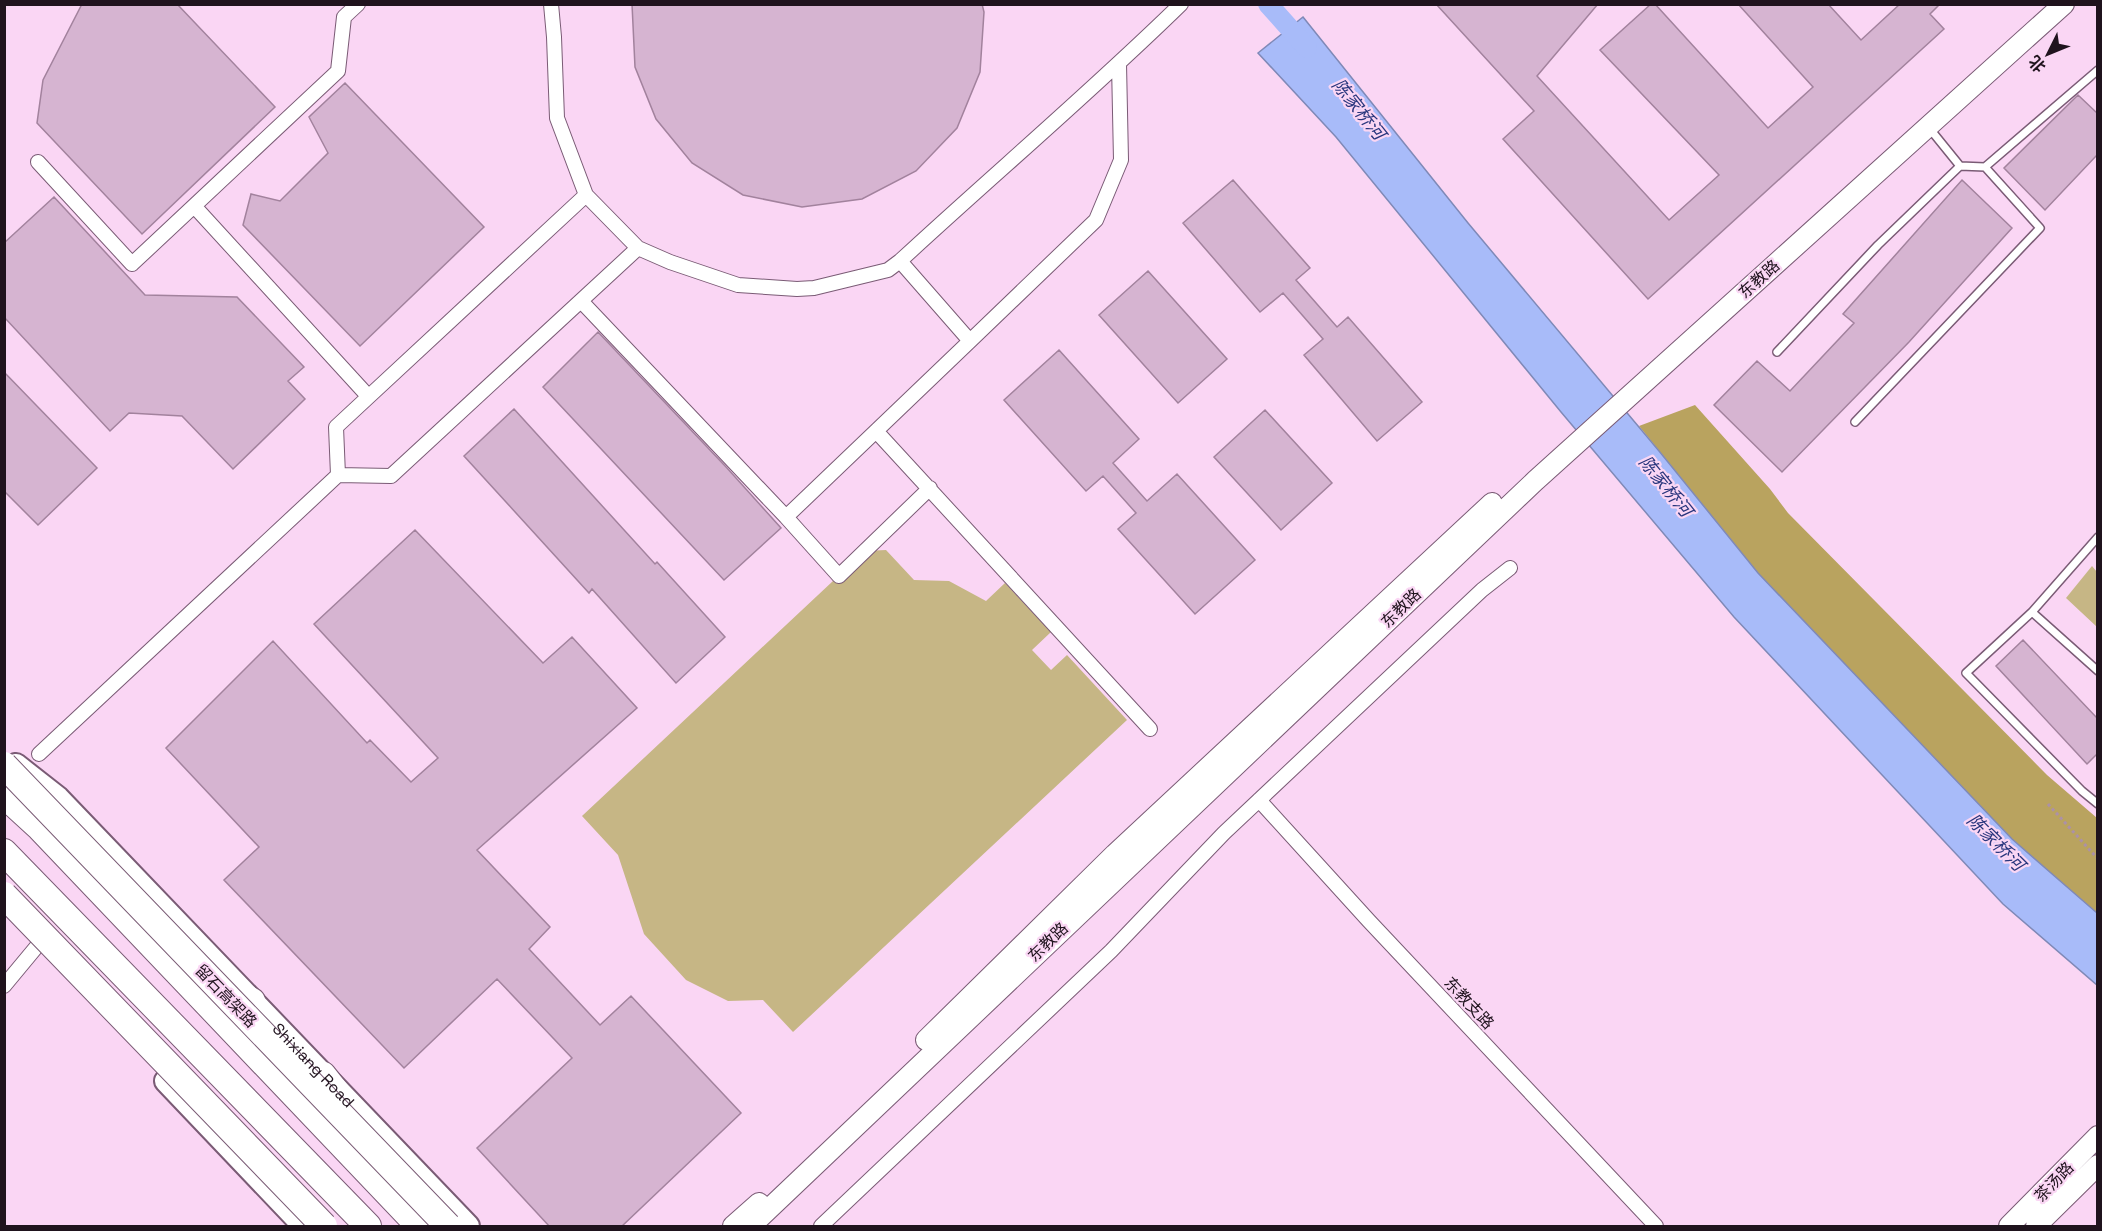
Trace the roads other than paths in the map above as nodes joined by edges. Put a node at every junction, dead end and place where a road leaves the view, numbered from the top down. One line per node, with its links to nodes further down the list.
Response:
1 (358, 4): 13 (street)
2 (551, 4): 12 (street)
3 (1180, 4): 6 (street)
4 (2044, 4): 19 (street, 东教路)
5 (2064, 4): 8 (street, 东教路)
6 (1119, 64): 15 (street); 17 (street)
7 (2097, 70): 11 (lane)
8 (1928, 126): 10 (lane); 19 (street, 东教路)
9 (38, 162): 13 (street)
10 (1960, 166): 11 (lane); 18 (lane)
11 (1985, 167): 21 (lane)
12 (586, 195): 14 (street); 20 (street)
13 (195, 207): 20 (street)
14 (638, 248): 15 (street); 16 (street)
15 (900, 261): 17 (street)
16 (581, 301): 23 (street); 26 (street)
17 (970, 340): 22 (street)
18 (1777, 352)
19 (1666, 355): 24 (street, 东教路)
20 (368, 396): 23 (street)
21 (1855, 422)
22 (876, 431): 25 (street); 26 (street)
23 (338, 475): 32 (street)
24 (1529, 477): 57 (street, 东教路); 58 (street, 东教路)
25 (930, 488): 26 (street); 31 (street)
26 (786, 517)
27 (2097, 537): 29 (lane)
28 (1510, 568): 36 (street)
29 (2032, 612): 30 (lane); 37 (lane)
30 (2097, 671)
31 (1150, 729)
32 (39, 754)
33 (4, 756): 44 (main road, Shixiang Road)
34 (4, 765): 55 (highway, 留石高架路, bridge)
35 (4, 795): 38 (highway, 留石高架路)
36 (1259, 800): 59 (street); 60 (street, 东教支路)
37 (2097, 804)
38 (40, 828): 44 (highway); 53 (highway, 留石高架路)
39 (7, 854): 46 (highway); 52 (highway)
40 (4, 895): 51 (highway, bridge)
41 (4, 910): 42 (main road)
42 (38, 945): 43 (street); 46 (main road)
43 (4, 986)
44 (252, 1001): 45 (main road, Shixiang Road)
45 (323, 1075): 54 (highway); 56 (main road, Shixiang Road)
46 (179, 1094): 49 (main road)
47 (2097, 1136): 61 (street, 茶汤路)
48 (2097, 1165): 62 (street, 茶汤路)
49 (271, 1192): 50 (main road); 51 (highway)
50 (300, 1225)
51 (326, 1227)
52 (368, 1227)
53 (419, 1227)
54 (443, 1227)
55 (448, 1227)
56 (468, 1227)
57 (733, 1227)
58 (751, 1227)
59 (821, 1227)
60 (1656, 1227)
61 (2009, 1227)
62 (2036, 1227)

